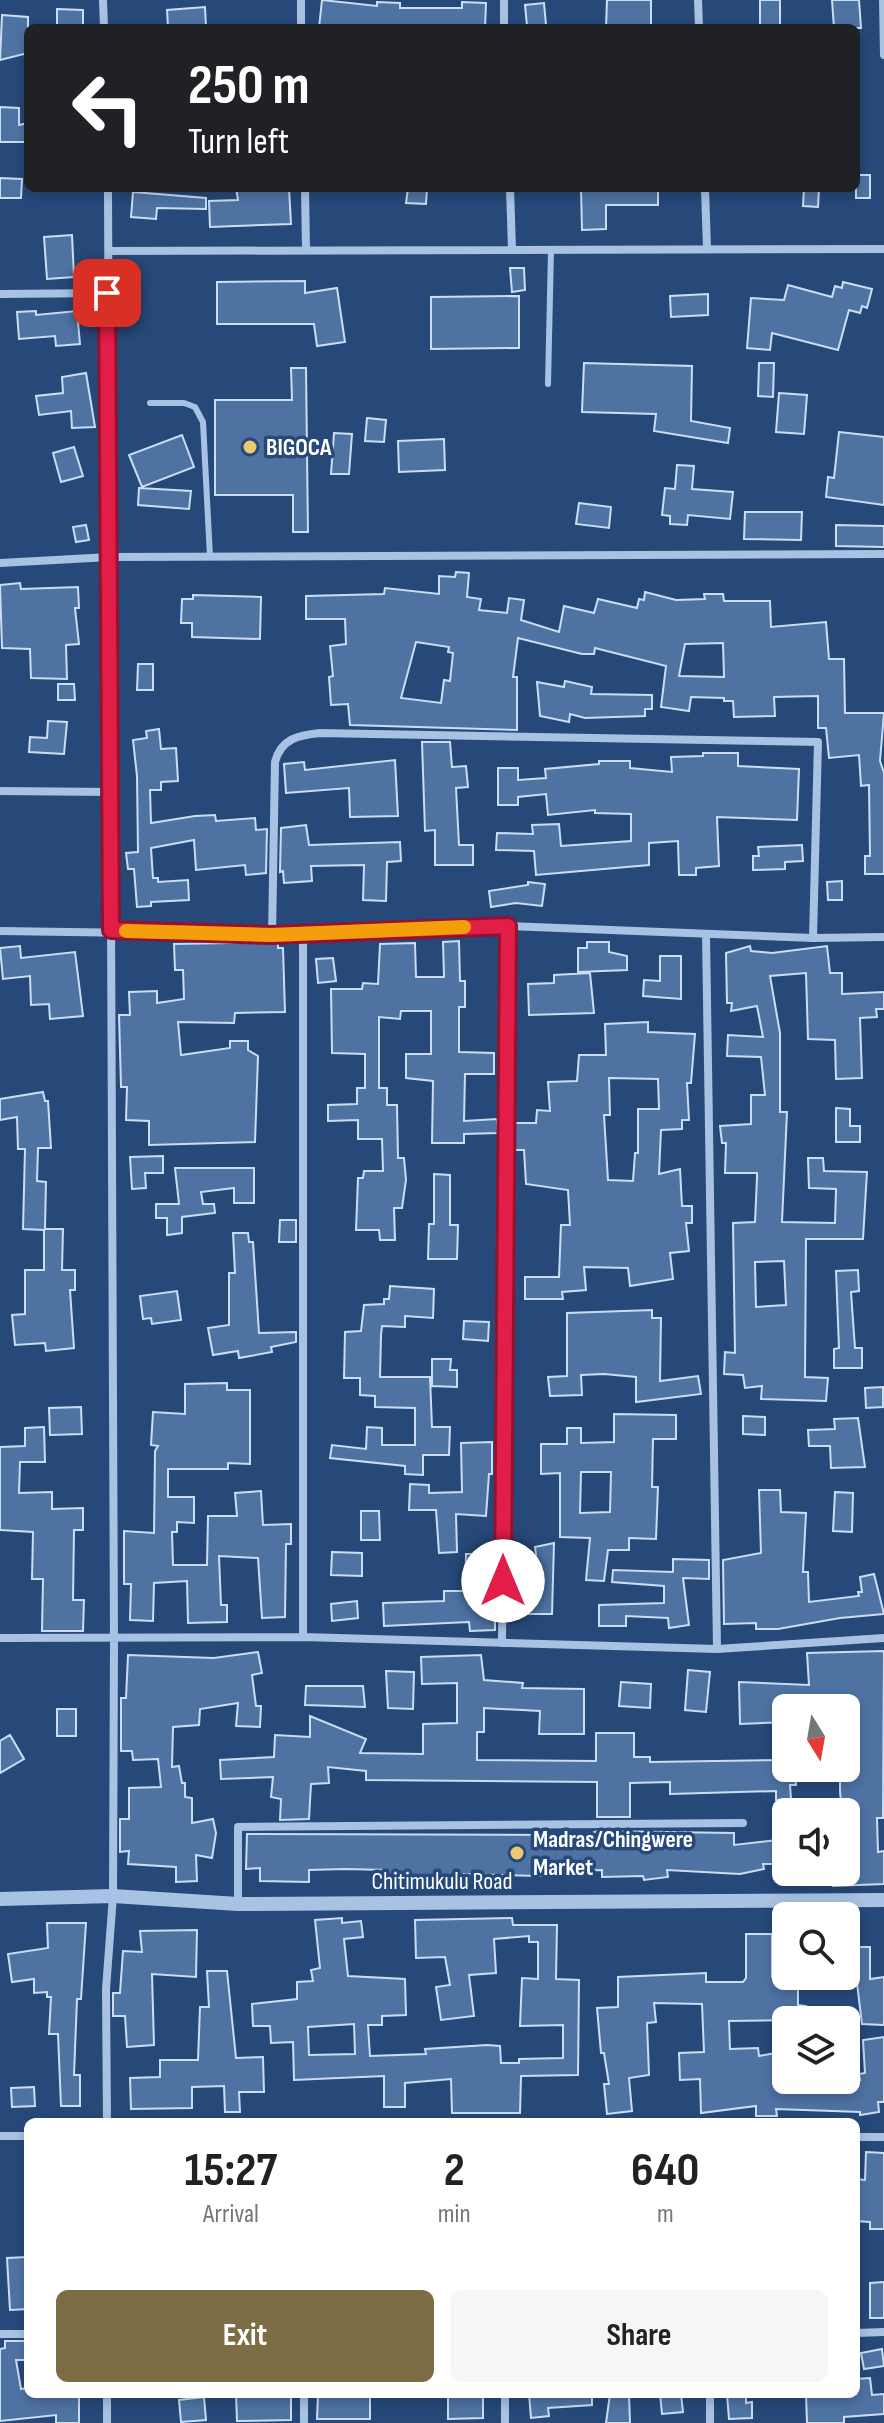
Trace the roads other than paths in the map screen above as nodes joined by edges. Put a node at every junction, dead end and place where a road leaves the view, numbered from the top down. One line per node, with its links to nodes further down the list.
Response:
1 (103, 0): 6 (street)
2 (301, 0): 7 (street)
3 (504, 0): 8 (street)
4 (698, 0): 9 (street)
5 (883, 0): 10 (street)
6 (104, 24)
7 (301, 24)
8 (504, 24)
9 (699, 24)
10 (884, 55)
11 (108, 192): 20 (street)
12 (305, 192): 17 (street)
13 (510, 192): 18 (street)
14 (705, 192): 15 (street)
15 (707, 249): 16 (street); 19 (street)
16 (884, 249)
17 (306, 250): 18 (street); 20 (street)
18 (512, 250): 19 (street)
19 (551, 250): 23 (lane)
20 (110, 251): 21 (street)
21 (107, 293): 22 (street); 26 (street)
22 (0, 294)
23 (548, 384)
24 (150, 403): 27 (lane)
25 (884, 554): 27 (street)
26 (110, 557): 27 (street); 28 (street); 30 (street)
27 (210, 557)
28 (0, 563)
29 (0, 791): 30 (street)
30 (111, 792): 32 (street)
31 (508, 926): 34 (street); 35 (street); 43 (street)
32 (111, 930): 33 (street); 36 (street); 42 (street)
33 (0, 931)
34 (303, 932): 36 (street); 39 (street)
35 (706, 934): 38 (street); 44 (street)
36 (272, 935): 38 (street)
37 (884, 937): 38 (street)
38 (813, 938)
39 (303, 1637): 42 (street); 43 (street)
40 (0, 1638): 42 (street)
41 (884, 1638): 44 (street)
42 (114, 1640): 46 (street)
43 (502, 1643): 44 (street)
44 (717, 1649)
45 (743, 1823): 49 (street)
46 (113, 1896): 47 (street, Chitimukulu Road); 49 (street, Chitimukulu Road); 50 (street)
47 (0, 1899)
48 (884, 1900): 49 (street, Chitimukulu Road)
49 (238, 1904)
50 (107, 2118)
51 (0, 2136): 52 (street)
52 (24, 2136)
53 (860, 2137): 54 (street)
54 (884, 2137)
55 (884, 2332): 56 (street)
56 (860, 2333)
57 (0, 2334): 58 (street)
58 (24, 2334)
59 (107, 2398): 63 (street)
60 (304, 2398): 64 (street)
61 (505, 2398): 65 (street)
62 (710, 2398): 66 (street)
63 (107, 2423)
64 (304, 2423)
65 (505, 2423)
66 (710, 2423)

